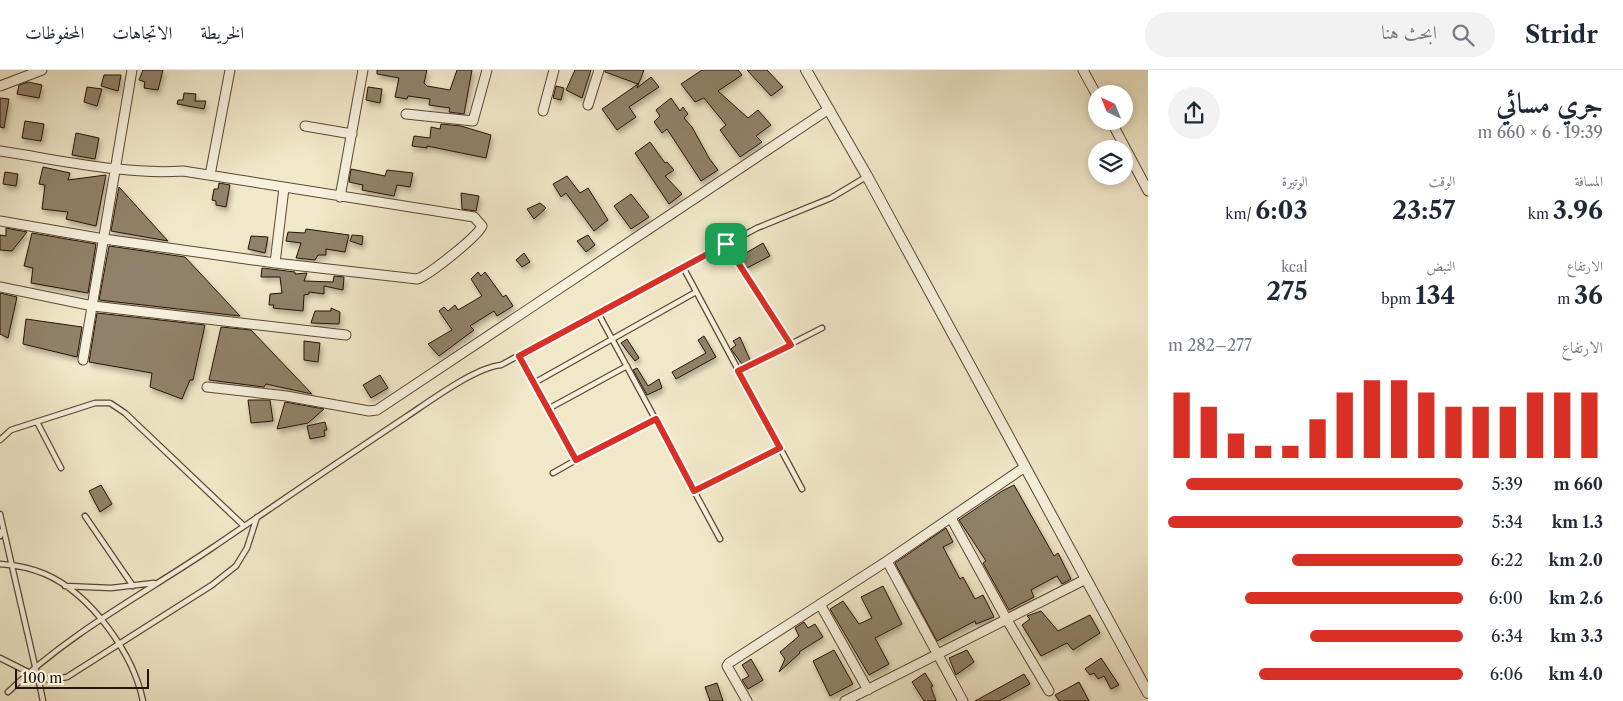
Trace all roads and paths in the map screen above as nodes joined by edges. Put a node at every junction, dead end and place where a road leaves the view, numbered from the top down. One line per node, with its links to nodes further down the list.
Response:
1 (42, 70): 11 (street)
2 (132, 70): 20 (street)
3 (230, 70): 21 (street)
4 (363, 70): 18 (street)
5 (487, 70): 15 (street)
6 (554, 70): 14 (street)
7 (599, 70): 12 (street)
8 (806, 70): 13 (street)
9 (1084, 70): 10 (street)
10 (1092, 85)
11 (0, 86)
12 (588, 105)
13 (829, 109): 22 (street); 44 (street)
14 (543, 111)
15 (406, 114)
16 (305, 126): 18 (street)
17 (1116, 130): 24 (street)
18 (352, 134): 25 (street)
19 (0, 151): 20 (street)
20 (116, 168): 21 (street); 27 (street)
21 (210, 175): 23 (street)
22 (867, 176): 28 (lane); 51 (street)
23 (284, 188): 25 (street); 29 (street)
24 (1148, 191)
25 (340, 197): 29 (street)
26 (0, 221): 27 (street)
27 (104, 239): 29 (street); 33 (street)
28 (726, 244): 30 (lane); 38 (lane)
29 (275, 263)
30 (683, 267): 32 (lane); 34 (lane)
31 (0, 288): 33 (street)
32 (696, 292): 37 (lane); 42 (lane)
33 (93, 306): 36 (street); 40 (street)
34 (598, 313): 37 (lane); 39 (lane)
35 (822, 328): 38 (lane)
36 (346, 335)
37 (612, 339): 41 (lane); 43 (lane)
38 (791, 345): 42 (lane)
39 (519, 356): 43 (lane); 58 (lane)
40 (83, 360)
41 (627, 366): 45 (lane); 46 (lane)
42 (738, 371): 49 (lane)
43 (534, 383): 45 (lane)
44 (207, 388)
45 (548, 409): 50 (lane)
46 (656, 419): 50 (lane); 55 (lane)
47 (37, 422): 48 (lane); 52 (lane); 60 (lane)
48 (0, 440)
49 (780, 448): 54 (lane); 55 (lane)
50 (576, 460): 53 (lane)
51 (1024, 467): 59 (street); 67 (street)
52 (61, 468)
53 (552, 473)
54 (802, 489)
55 (694, 491): 63 (lane)
56 (0, 514): 61 (lane)
57 (85, 516): 70 (lane)
58 (258, 516): 60 (lane); 74 (lane)
59 (951, 518): 64 (street); 73 (street)
60 (244, 526): 68 (lane)
61 (3, 529): 62 (lane); 66 (lane)
62 (0, 536)
63 (720, 539)
64 (887, 561): 71 (street); 75 (street)
65 (0, 564): 66 (lane)
66 (12, 565): 69 (lane); 77 (lane)
67 (1086, 580): 73 (street); 83 (street)
68 (156, 583): 70 (lane); 72 (lane)
69 (64, 586): 70 (lane); 72 (lane)
70 (133, 586)
71 (820, 604): 80 (street); 86 (street)
72 (100, 618): 74 (lane); 77 (lane)
73 (1007, 620): 75 (street); 81 (street)
74 (119, 645): 79 (lane); 85 (lane)
75 (937, 655): 80 (street); 88 (street)
76 (0, 658): 78 (lane)
77 (35, 666): 78 (lane); 79 (lane)
78 (29, 672): 79 (lane); 82 (lane)
79 (38, 677): 84 (lane)
80 (868, 690): 87 (street)
81 (1049, 690)
82 (8, 692)
83 (1148, 693)
84 (43, 701)
85 (143, 701)
86 (747, 701)
87 (845, 701)
88 (963, 701)

